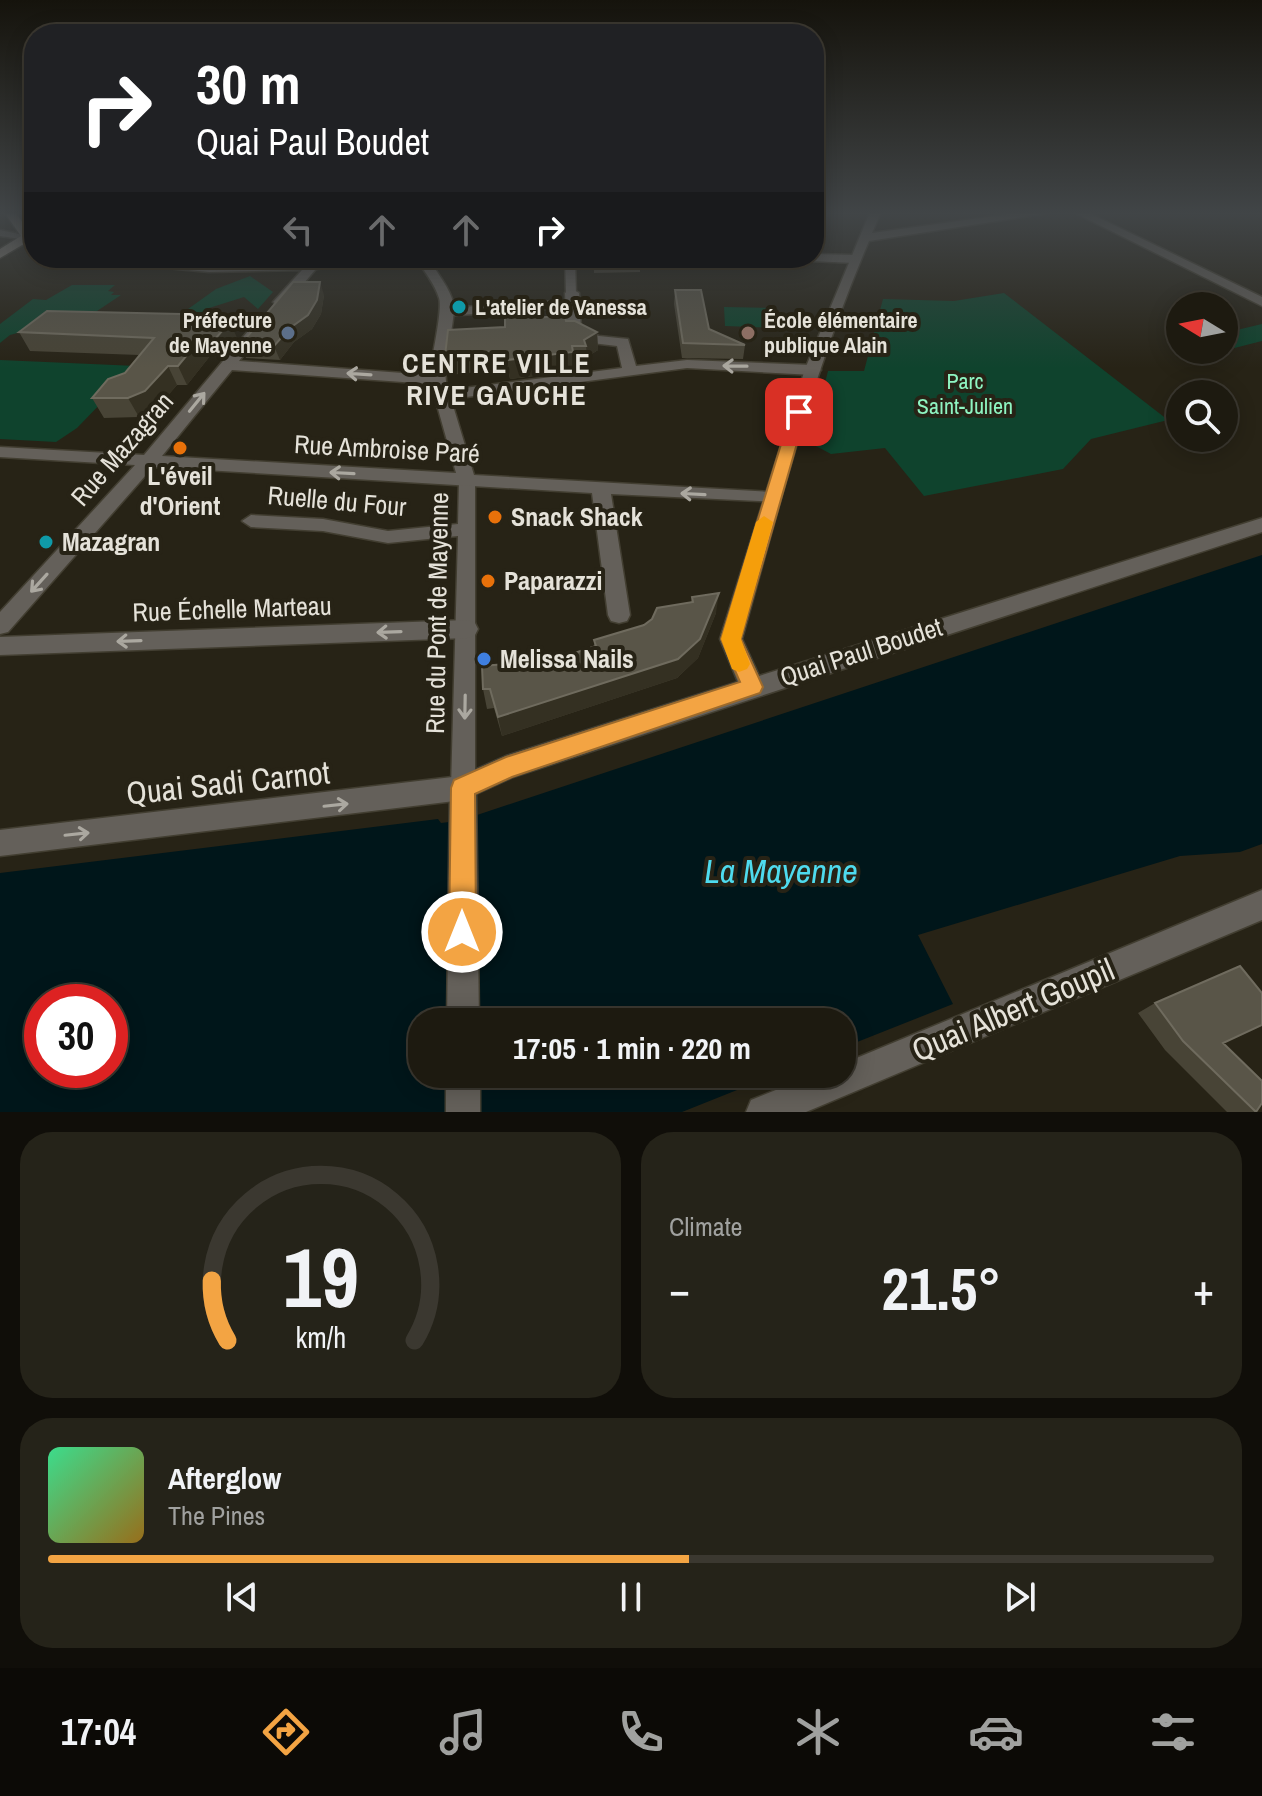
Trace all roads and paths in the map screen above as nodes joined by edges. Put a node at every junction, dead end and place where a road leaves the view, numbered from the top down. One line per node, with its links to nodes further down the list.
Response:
1 (853, 264): 11 (street)
2 (1184, 264): 7 (street)
3 (310, 268): 9 (street, Rue Mazagran)
4 (428, 268): 8 (street)
5 (570, 268): 6 (street)
6 (571, 298): 8 (street); 10 (street)
7 (1262, 302)
8 (446, 312): 12 (street, Rue du Pont de Mayenne)
9 (228, 365): 12 (street, one-way to 9); 14 (street, Rue Mazagran, one-way to 9)
10 (630, 370): 11 (street, one-way to 10); 12 (street)
11 (813, 370): 17 (street)
12 (439, 387): 15 (street, Rue du Pont de Mayenne)
13 (0, 452): 14 (street, Rue Ambroise Paré)
14 (147, 463): 15 (street, Rue Ambroise Paré, one-way to 14); 22 (street, Rue Mazagran, one-way to 22)
15 (467, 480): 16 (street, Rue Ambroise Paré); 20 (street, Rue du Pont de Mayenne)
16 (601, 490): 17 (street, Rue Ambroise Paré, one-way to 16); 21 (street)
17 (771, 498): 25 (street)
18 (251, 521): 20 (street, Ruelle du Four)
19 (1262, 525): 25 (street, Quai Paul Boudet)
20 (467, 529): 23 (street, Rue du Pont de Mayenne)
21 (619, 615)
22 (0, 626)
23 (467, 629): 24 (street, Rue Échelle Marteau, one-way to 24); 26 (street, Rue du Pont de Mayenne, one-way to 26)
24 (0, 646)
25 (752, 687): 26 (street, Quai Paul Boudet)
26 (463, 788): 27 (street, Quai Sadi Carnot, one-way to 26); 29 (street)
27 (0, 843)
28 (1262, 905): 32 (street, Quai Albert Goupil)
29 (463, 1008)
30 (463, 1088): 31 (street)
31 (463, 1112)
32 (763, 1112)

